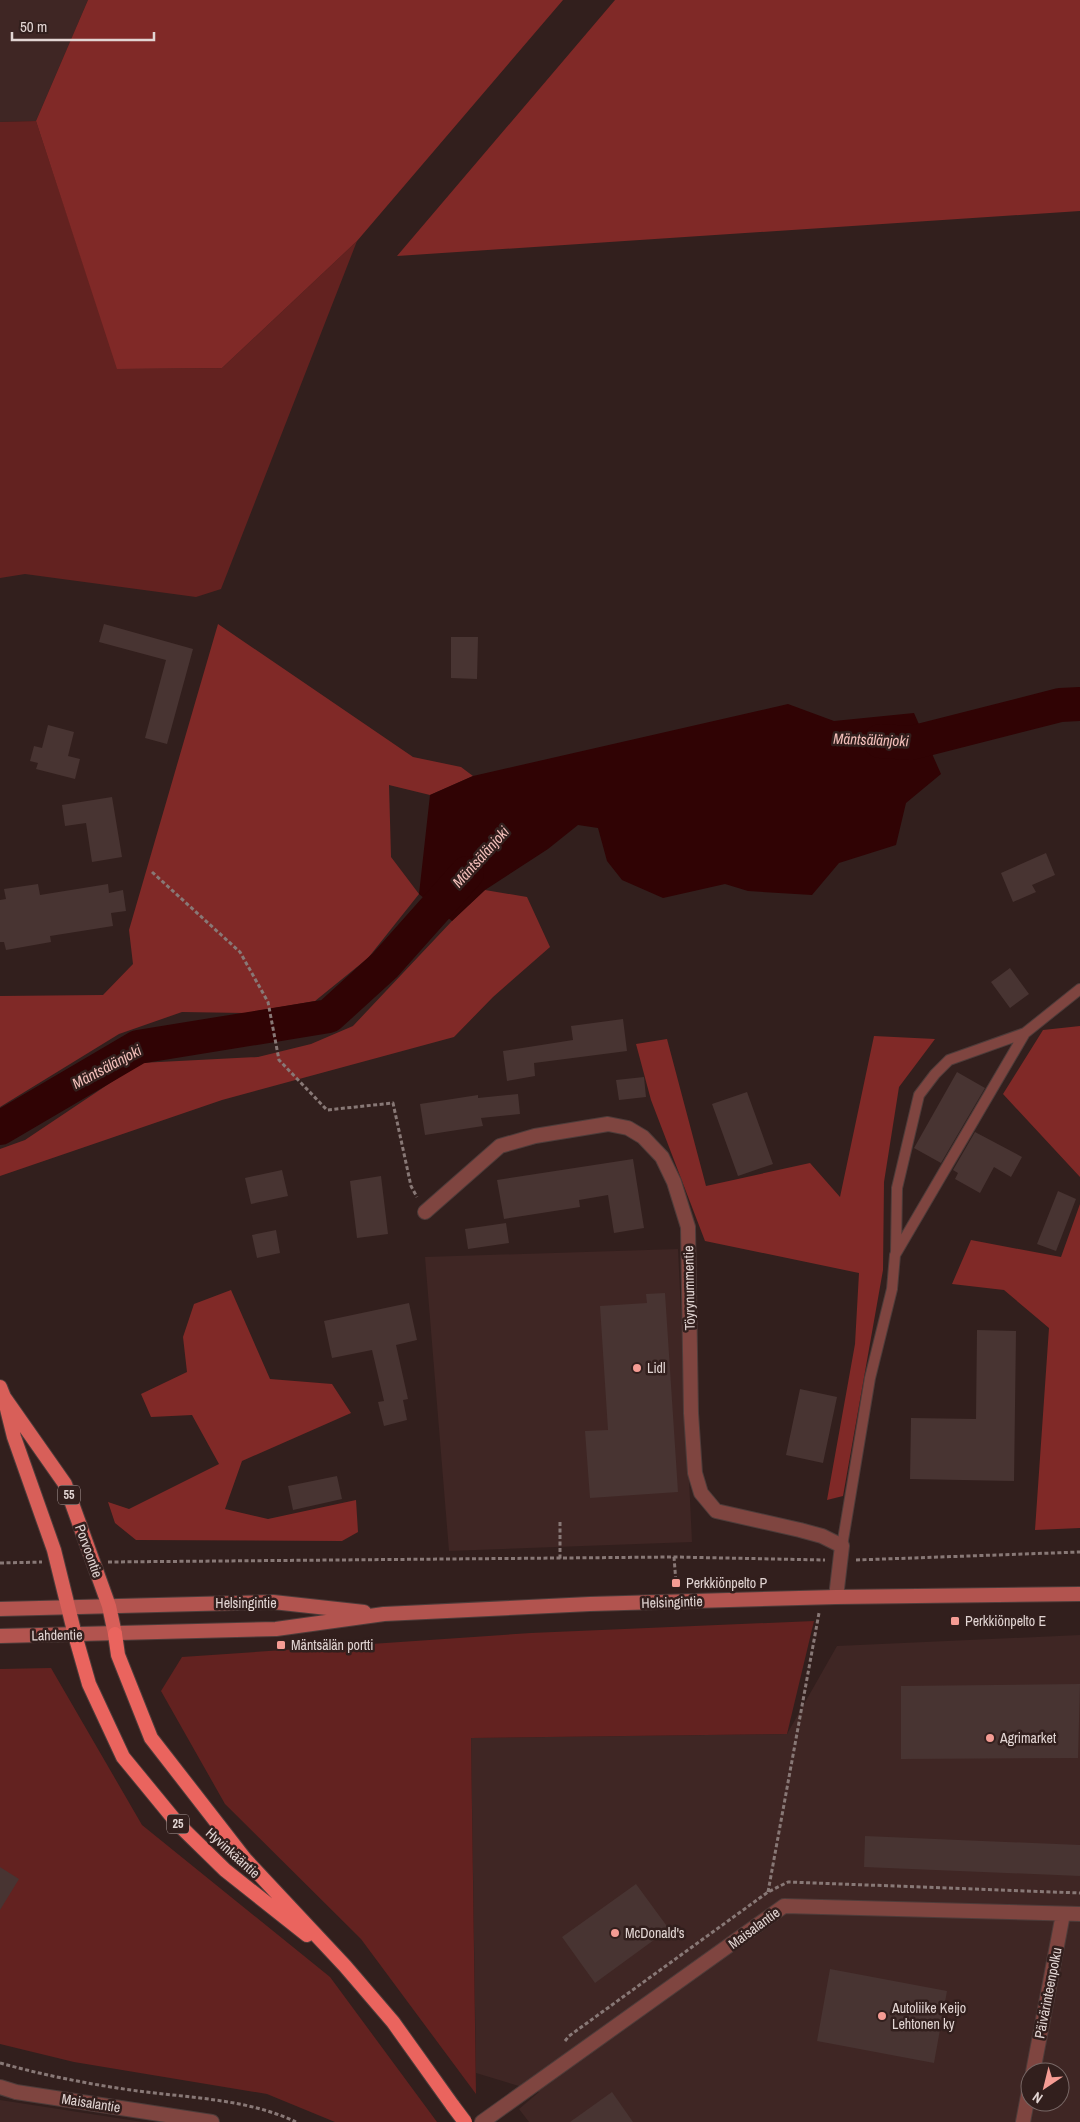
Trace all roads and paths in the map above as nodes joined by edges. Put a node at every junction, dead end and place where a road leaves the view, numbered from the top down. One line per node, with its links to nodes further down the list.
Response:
1 (152, 872): 4 (path)
2 (1080, 989): 3 (lane)
3 (1025, 1033): 5 (lane); 5 (lane)
4 (425, 1212): 8 (street, Töyrynummentie)
5 (896, 1255): 8 (lane)
6 (2, 1392): 13 (main road, Porvoontie / 55); 19 (main road, Porvoontie / 55)
7 (560, 1522): 11 (path)
8 (842, 1546): 12 (street)
9 (1080, 1552): 12 (path)
10 (674, 1557): 11 (path); 12 (path); 14 (path)
11 (560, 1559): 13 (path)
12 (842, 1561): 16 (street)
13 (93, 1562): 18 (main road, Porvoontie / 55)
14 (676, 1583)
15 (1080, 1594): 16 (main road, Helsingintie)
16 (836, 1597): 17 (main road, Helsingintie)
17 (822, 1598): 21 (main road, Helsingintie); 25 (path)
18 (109, 1606): 19 (main road, Lahdentie); 21 (main road, Helsingintie); 23 (main road, Porvoontie / 55)
19 (70, 1608): 20 (main road, Lahdentie); 22 (main road, Porvoontie / 55)
20 (0, 1609)
21 (384, 1614): 23 (main road, Helsingintie)
22 (75, 1634): 23 (main road, Lahdentie); 24 (main road, Lahdentie); 29 (highway, Hyvinkääntie / 25)
23 (115, 1634): 29 (highway, Hyvinkääntie / 25)
24 (0, 1636)
25 (768, 1892): 26 (path); 30 (path)
26 (1080, 1893)
27 (1063, 1914): 28 (street, Maisalantie); 31 (street, Päivärinteenpolku); 37 (street, Maisalantie)
28 (1080, 1914)
29 (345, 1966): 36 (highway, Hyvinkääntie / 25, bridge)
30 (564, 2044)
31 (1034, 2062)
32 (0, 2063): 35 (path)
33 (0, 2087): 34 (street, Maisalantie)
34 (212, 2122)
35 (296, 2122)
36 (465, 2122)
37 (482, 2122)

